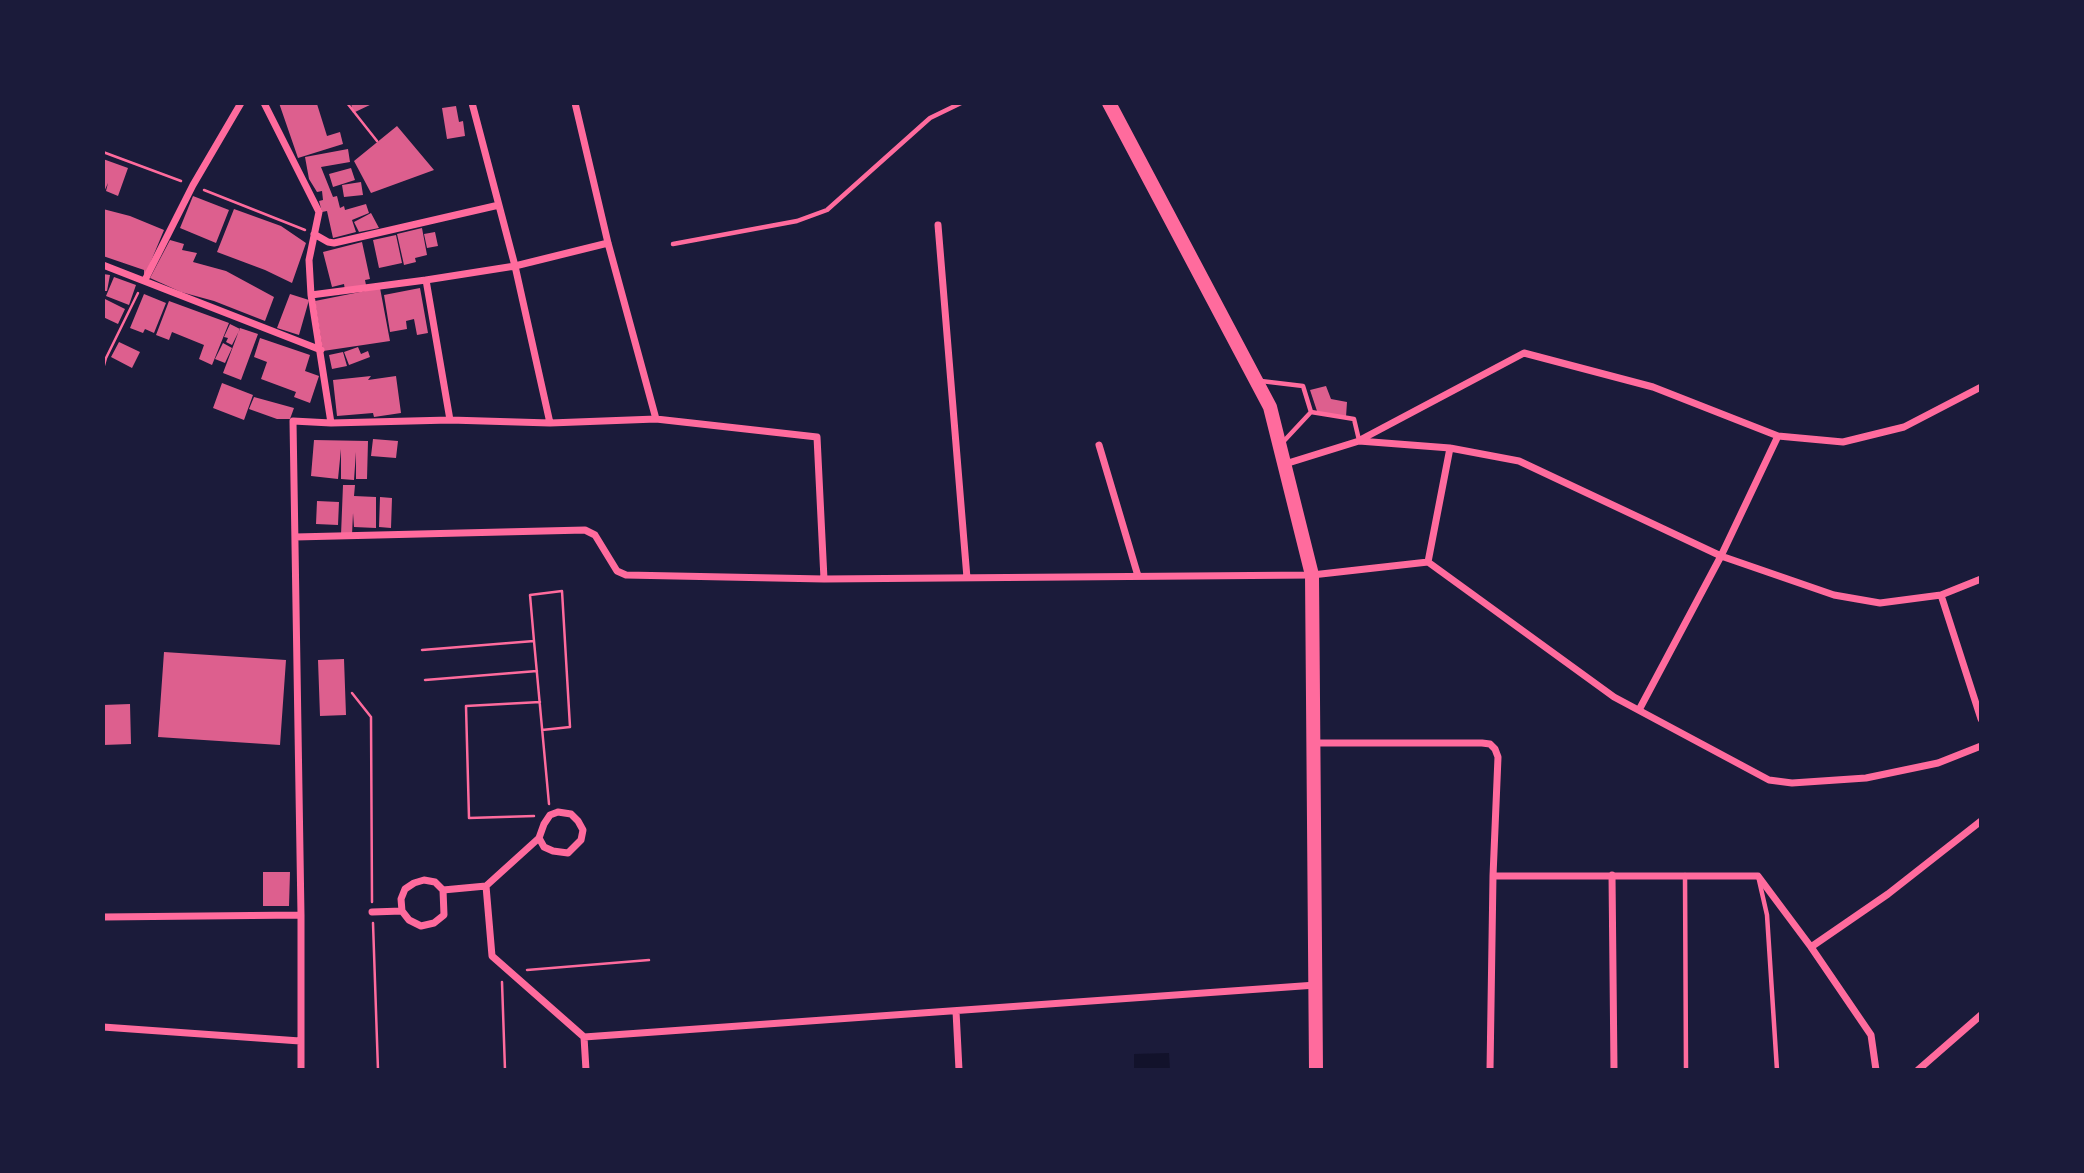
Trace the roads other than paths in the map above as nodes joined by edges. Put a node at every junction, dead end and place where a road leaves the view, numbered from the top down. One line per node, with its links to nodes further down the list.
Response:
1 (241, 103): 14 (street)
2 (264, 103): 9 (street)
3 (472, 103): 7 (street)
4 (575, 103): 10 (street)
5 (961, 103): 11 (lane)
6 (1109, 103): 18 (main road)
7 (499, 205): 9 (street); 13 (street)
8 (938, 225): 36 (street)
9 (314, 234): 16 (street)
10 (608, 243): 13 (street); 21 (street)
11 (673, 244)
12 (103, 265): 14 (street)
13 (515, 266): 15 (street); 23 (street)
14 (145, 280): 17 (street)
15 (426, 281): 16 (street); 22 (street)
16 (311, 295): 17 (street)
17 (321, 350): 24 (street)
18 (1256, 380): 20 (lane); 28 (main road)
19 (1981, 387): 25 (street)
20 (1311, 412): 26 (lane); 28 (lane)
21 (656, 419): 23 (street); 37 (street)
22 (450, 420): 23 (street); 24 (street)
23 (550, 422)
24 (331, 423): 31 (street)
25 (1777, 436): 26 (street); 32 (street)
26 (1359, 441): 29 (street); 30 (street)
27 (1099, 445): 35 (street)
28 (1280, 445): 30 (main road)
29 (1450, 448): 32 (street); 33 (street)
30 (1285, 464): 34 (main road)
31 (295, 537): 37 (street); 54 (street)
32 (1721, 556): 39 (street); 40 (street)
33 (1428, 562): 34 (street); 40 (street)
34 (1312, 575): 35 (street); 42 (main road)
35 (1139, 576): 36 (street)
36 (967, 578): 37 (street)
37 (824, 579)
38 (1981, 579): 39 (street)
39 (1941, 595): 41 (street)
40 (1639, 710): 43 (street)
41 (1981, 719)
42 (1315, 743): 48 (street); 57 (main road)
43 (1981, 746)
44 (1981, 821): 56 (street)
45 (539, 838): 45 (street); 50 (street)
46 (1612, 875): 47 (street); 48 (street); 68 (street)
47 (1685, 875): 49 (street); 69 (lane)
48 (1493, 876): 67 (street)
49 (1758, 876): 56 (street); 70 (lane)
50 (486, 886): 51 (street); 61 (street)
51 (443, 890): 52 (street); 52 (street)
52 (402, 911): 53 (street)
53 (372, 912)
54 (301, 915): 55 (street); 62 (street)
55 (103, 917)
56 (1811, 947): 71 (street)
57 (1316, 985): 58 (street); 66 (main road)
58 (956, 1011): 61 (street); 65 (street)
59 (1981, 1015): 72 (street)
60 (103, 1027): 62 (street)
61 (584, 1037): 64 (street)
62 (300, 1041): 63 (street)
63 (301, 1070)
64 (586, 1070)
65 (959, 1070)
66 (1316, 1070)
67 (1490, 1070)
68 (1614, 1070)
69 (1686, 1070)
70 (1777, 1070)
71 (1876, 1070)
72 (1918, 1070)

